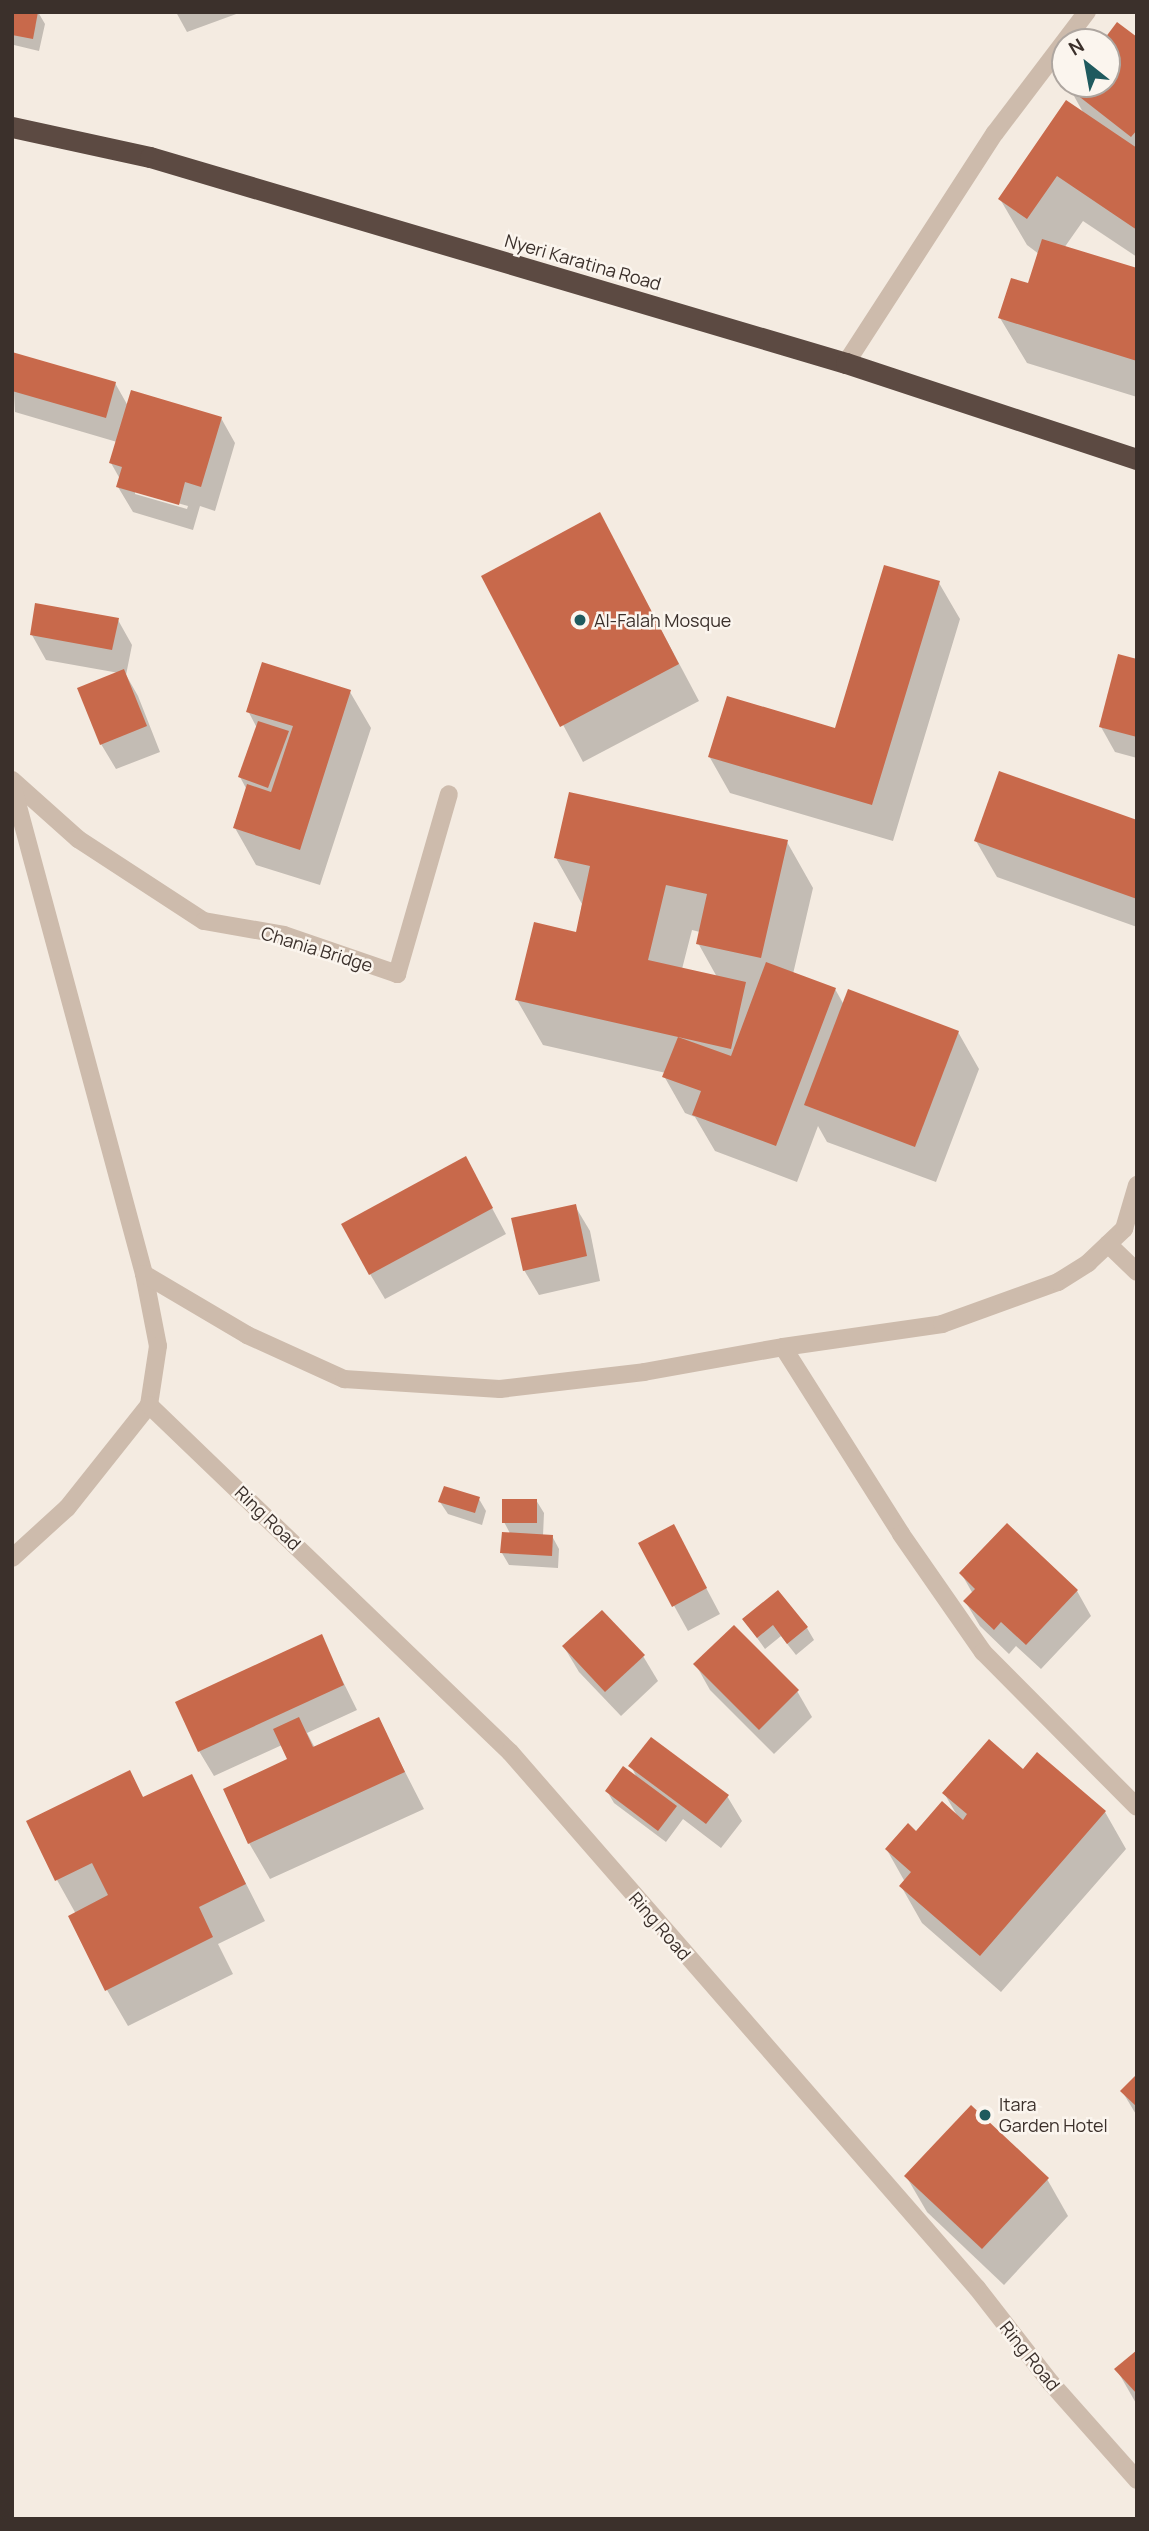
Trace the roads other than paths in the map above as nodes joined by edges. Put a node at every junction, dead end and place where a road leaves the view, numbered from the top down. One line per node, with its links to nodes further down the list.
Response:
1 (1087, 12): 3 (street)
2 (12, 127): 3 (highway, Nyeri Karatina Road)
3 (846, 363): 4 (highway, Nyeri Karatina Road)
4 (1137, 459)
5 (12, 782): 6 (street, Chania Bridge); 10 (street)
6 (449, 794)
7 (1137, 1185): 8 (street)
8 (1108, 1244): 9 (street); 11 (street)
9 (1137, 1272)
10 (144, 1274): 11 (street); 12 (street)
11 (783, 1347): 14 (street)
12 (149, 1405): 13 (street); 15 (street, Ring Road)
13 (12, 1559)
14 (1137, 1807)
15 (1137, 2480)

